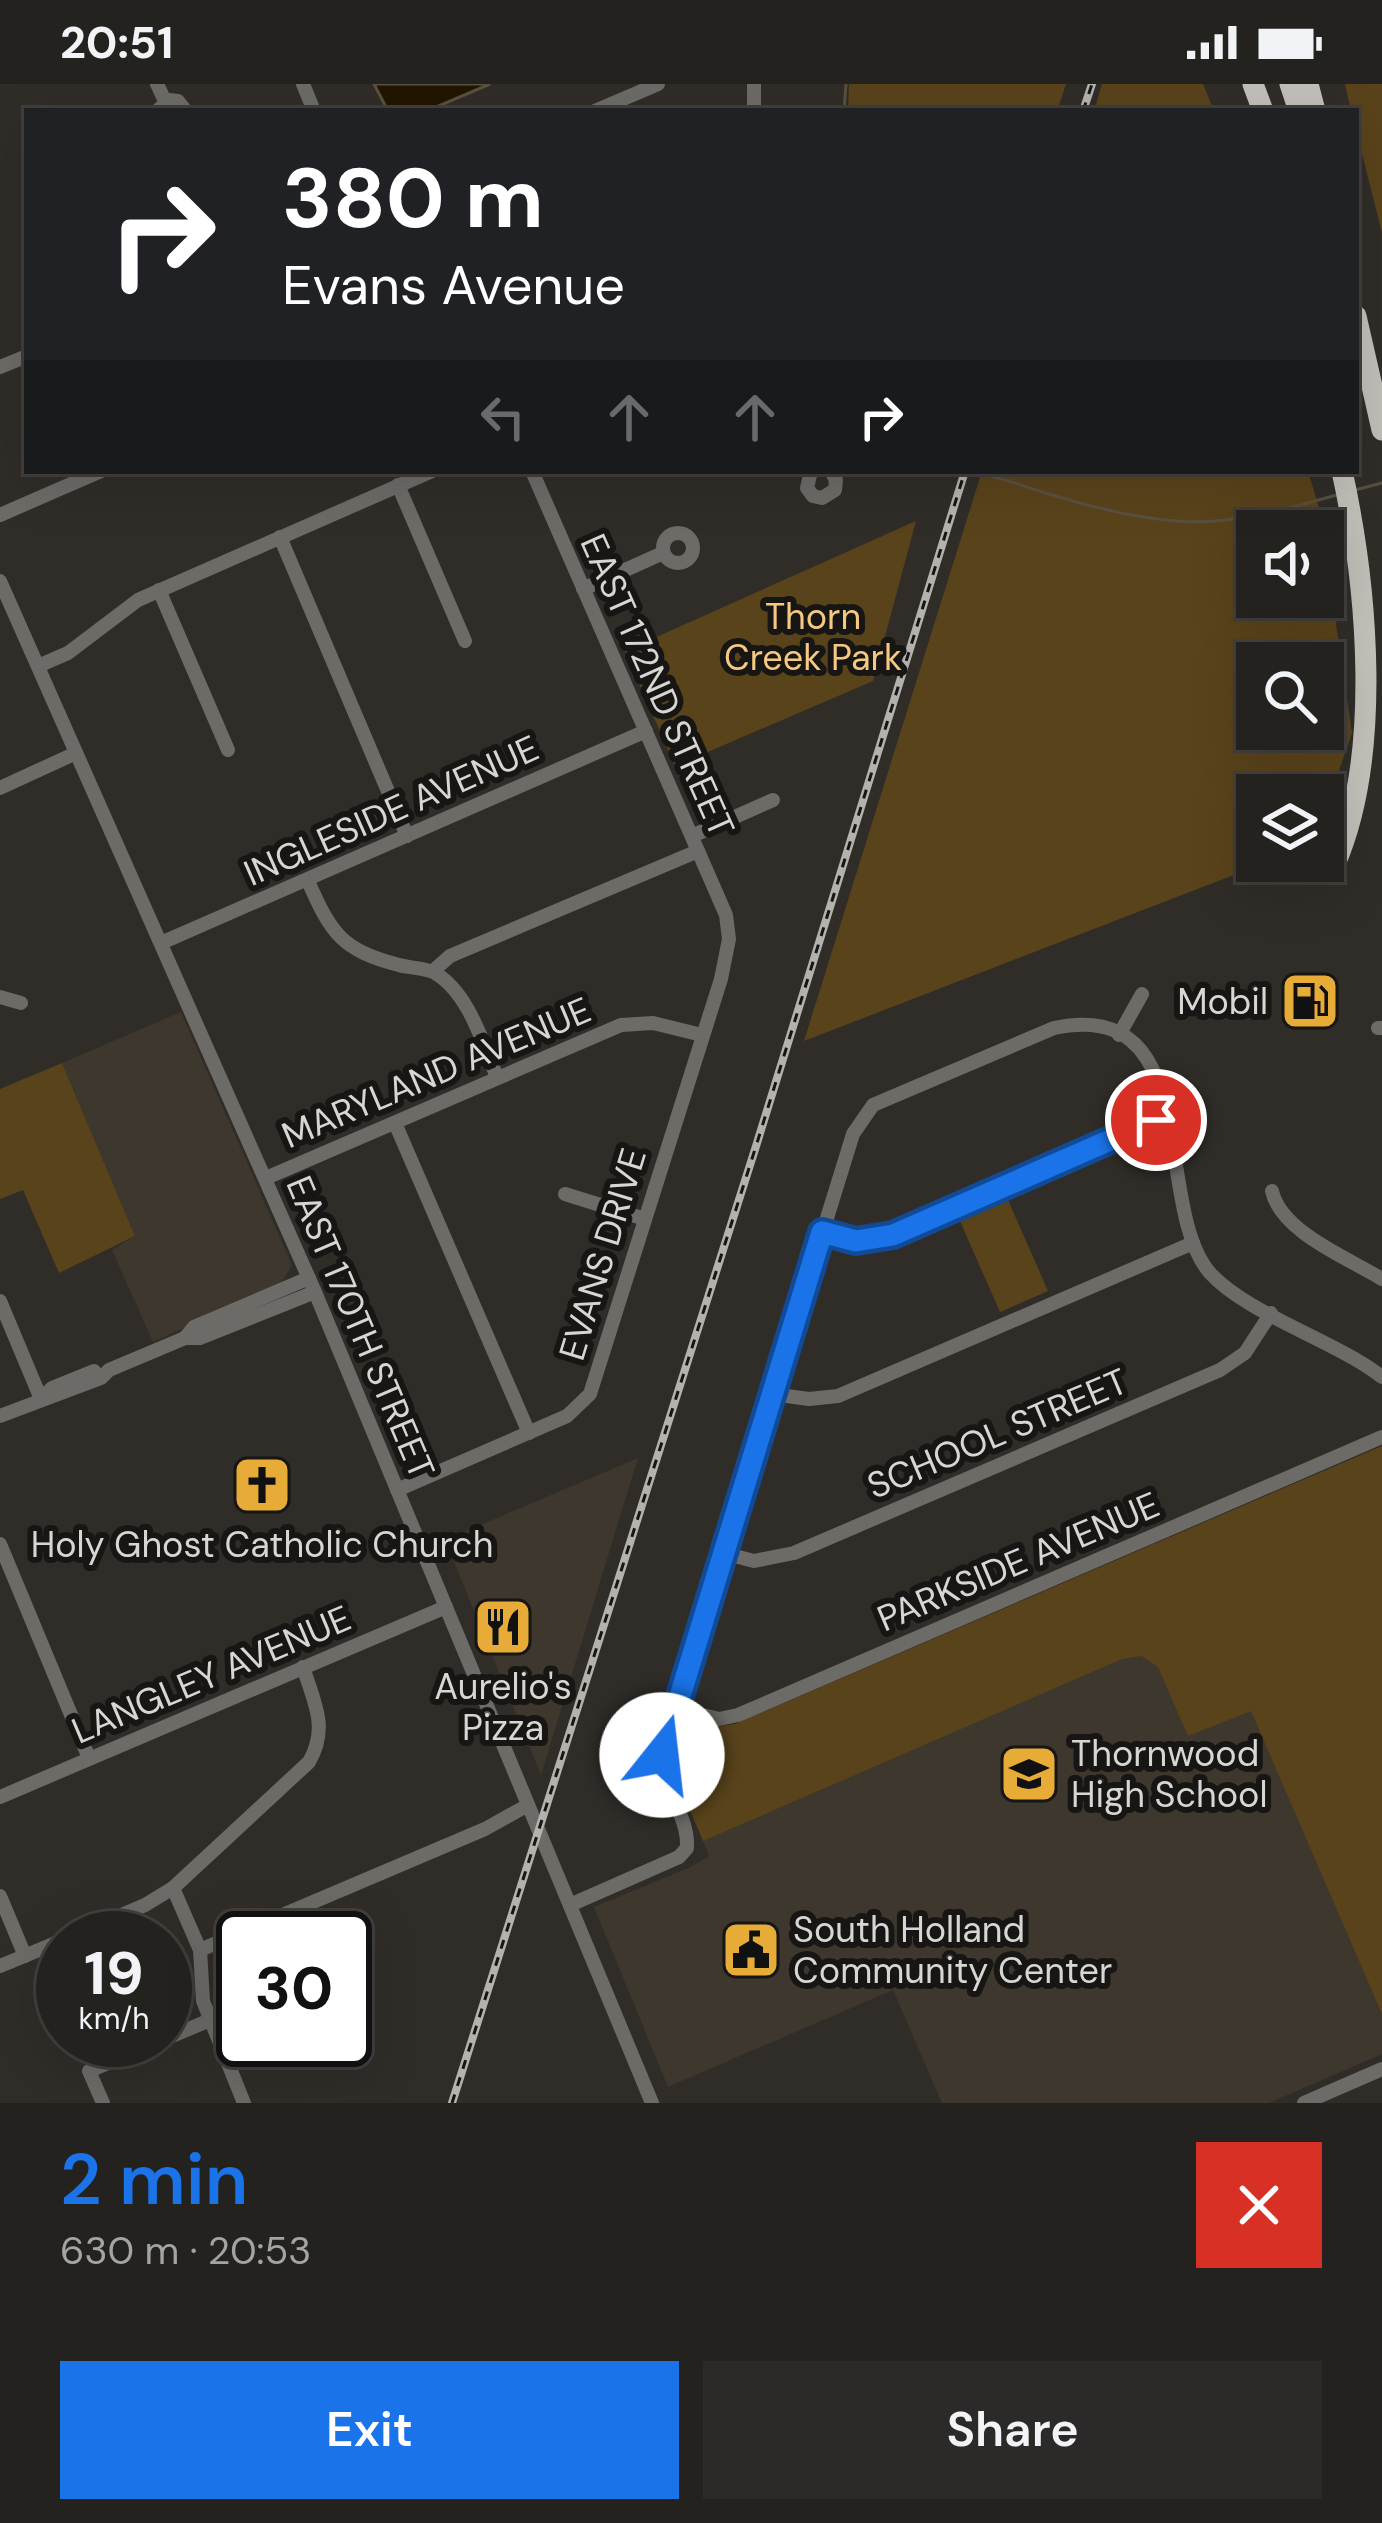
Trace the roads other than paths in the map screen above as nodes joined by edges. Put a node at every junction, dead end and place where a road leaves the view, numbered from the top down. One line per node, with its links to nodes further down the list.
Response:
1 (157, 84): 3 (street)
2 (658, 84): 4 (street)
3 (161, 106)
4 (602, 108)
5 (1359, 329): 6 (highway)
6 (1382, 430)
7 (93, 474): 15 (street)
8 (425, 474): 14 (street)
9 (533, 474): 20 (street, EAST 172ND STREET)
10 (810, 474): 11 (street)
11 (832, 474)
12 (1343, 474): 17 (highway)
13 (1355, 474): 17 (highway)
14 (398, 485): 16 (street); 23 (street)
15 (0, 514)
16 (280, 537): 21 (street); 30 (street)
17 (1365, 545): 22 (highway); 32 (highway)
18 (663, 553): 20 (street)
19 (0, 581): 24 (street, EAST 170TH STREET)
20 (583, 589): 25 (street, EAST 172ND STREET)
21 (159, 590): 24 (street); 26 (street)
22 (1382, 591)
23 (465, 641)
24 (38, 666): 27 (street, EAST 170TH STREET)
25 (646, 731): 30 (street, INGLESIDE AVENUE); 31 (street, EAST 172ND STREET)
26 (228, 750)
27 (76, 753): 28 (street); 35 (street, EAST 170TH STREET)
28 (0, 788)
29 (772, 800): 31 (street)
30 (407, 836): 33 (street, INGLESIDE AVENUE)
31 (694, 843): 34 (street, EAST 172ND STREET); 36 (street)
32 (1344, 851)
33 (308, 880): 35 (street, INGLESIDE AVENUE); 36 (street)
34 (728, 923): 40 (street, EVANS DRIVE)
35 (161, 943): 45 (street, EAST 170TH STREET)
36 (433, 971): 42 (street)
37 (1142, 994): 41 (street)
38 (0, 997): 39 (street)
39 (21, 1003)
40 (702, 1035): 42 (street, MARYLAND AVENUE); 48 (street, EVANS DRIVE)
41 (1119, 1035): 43 (street); 49 (street)
42 (497, 1077): 44 (street, MARYLAND AVENUE)
43 (1168, 1115): 49 (street); 50 (street)
44 (395, 1123): 45 (street, MARYLAND AVENUE); 59 (street)
45 (266, 1178): 52 (street, EAST 170TH STREET)
46 (1272, 1191): 51 (street)
47 (565, 1194): 48 (street)
48 (644, 1219): 59 (street, EVANS DRIVE)
49 (822, 1232): 56 (street)
50 (1193, 1243): 54 (street); 56 (street)
51 (1382, 1279)
52 (312, 1285): 57 (street); 61 (street, EAST 170TH STREET)
53 (0, 1301): 57 (street)
54 (1271, 1313): 55 (street); 63 (street, SCHOOL STREET)
55 (1382, 1377)
56 (772, 1394): 63 (street)
57 (41, 1399): 58 (street)
58 (0, 1416)
59 (529, 1433): 61 (street, EVANS DRIVE)
60 (1382, 1438): 66 (street, PARKSIDE AVENUE)
61 (397, 1490): 64 (street, EAST 170TH STREET)
62 (0, 1544): 67 (street)
63 (723, 1553): 66 (street)
64 (446, 1607): 65 (street, LANGLEY AVENUE); 69 (street, EAST 170TH STREET)
65 (303, 1667): 67 (street, LANGLEY AVENUE); 70 (street)
66 (675, 1708): 72 (street)
67 (89, 1758): 68 (street, LANGLEY AVENUE)
68 (0, 1797)
69 (528, 1805): 72 (street, EAST 170TH STREET); 74 (street)
70 (173, 1888): 73 (street); 74 (street)
71 (0, 1896): 76 (street)
72 (570, 1905): 84 (street, EAST 170TH STREET)
73 (131, 1911)
74 (200, 1950): 78 (street)
75 (36, 1951): 76 (street)
76 (25, 1956): 77 (street)
77 (0, 1966)
78 (210, 2020): 79 (street); 83 (street)
79 (192, 2027)
80 (98, 2067): 82 (street)
81 (1382, 2069): 85 (street)
82 (103, 2103)
83 (244, 2103)
84 (652, 2103)
85 (1304, 2103)

